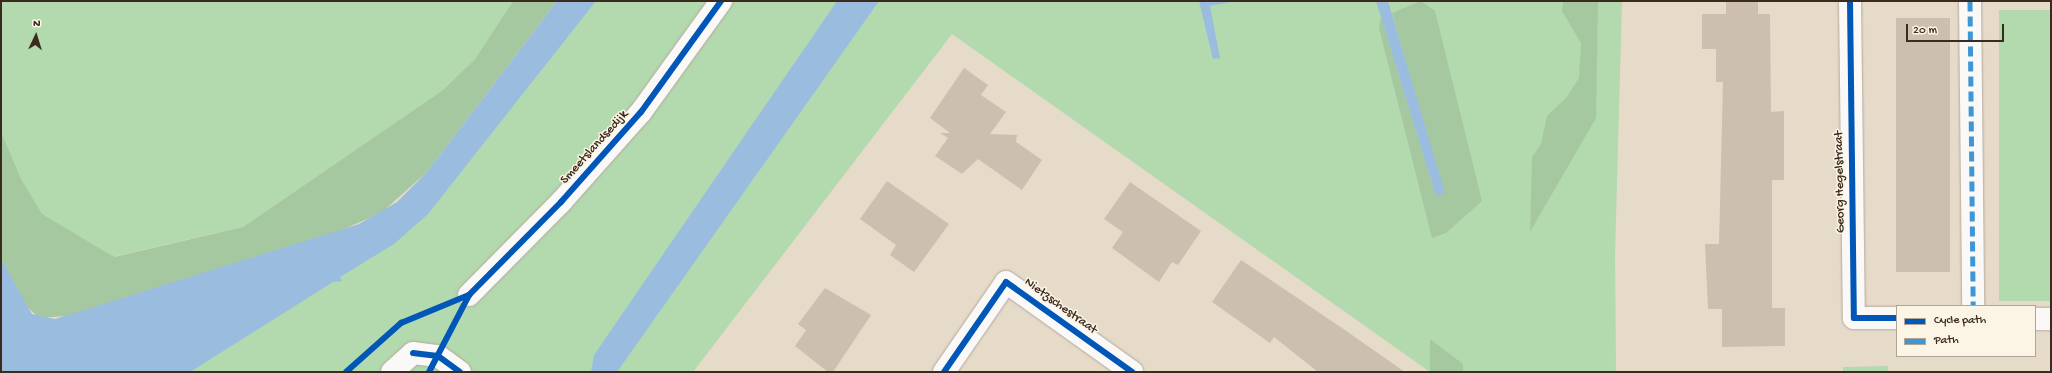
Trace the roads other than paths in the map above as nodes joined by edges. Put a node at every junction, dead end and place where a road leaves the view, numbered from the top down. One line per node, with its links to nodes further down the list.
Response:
1 (721, 1): 4 (street, Smeetslandsedijk)
2 (1850, 1): 6 (street, Georg Hegelstraat)
3 (1970, 1): 5 (street)
4 (469, 295)
5 (1973, 305)
6 (1896, 318)
7 (2036, 319): 8 (street)
8 (2051, 319)
9 (392, 372): 10 (street)
10 (460, 372)
11 (944, 372): 12 (street, Nietzschestraat)
12 (1132, 372)

